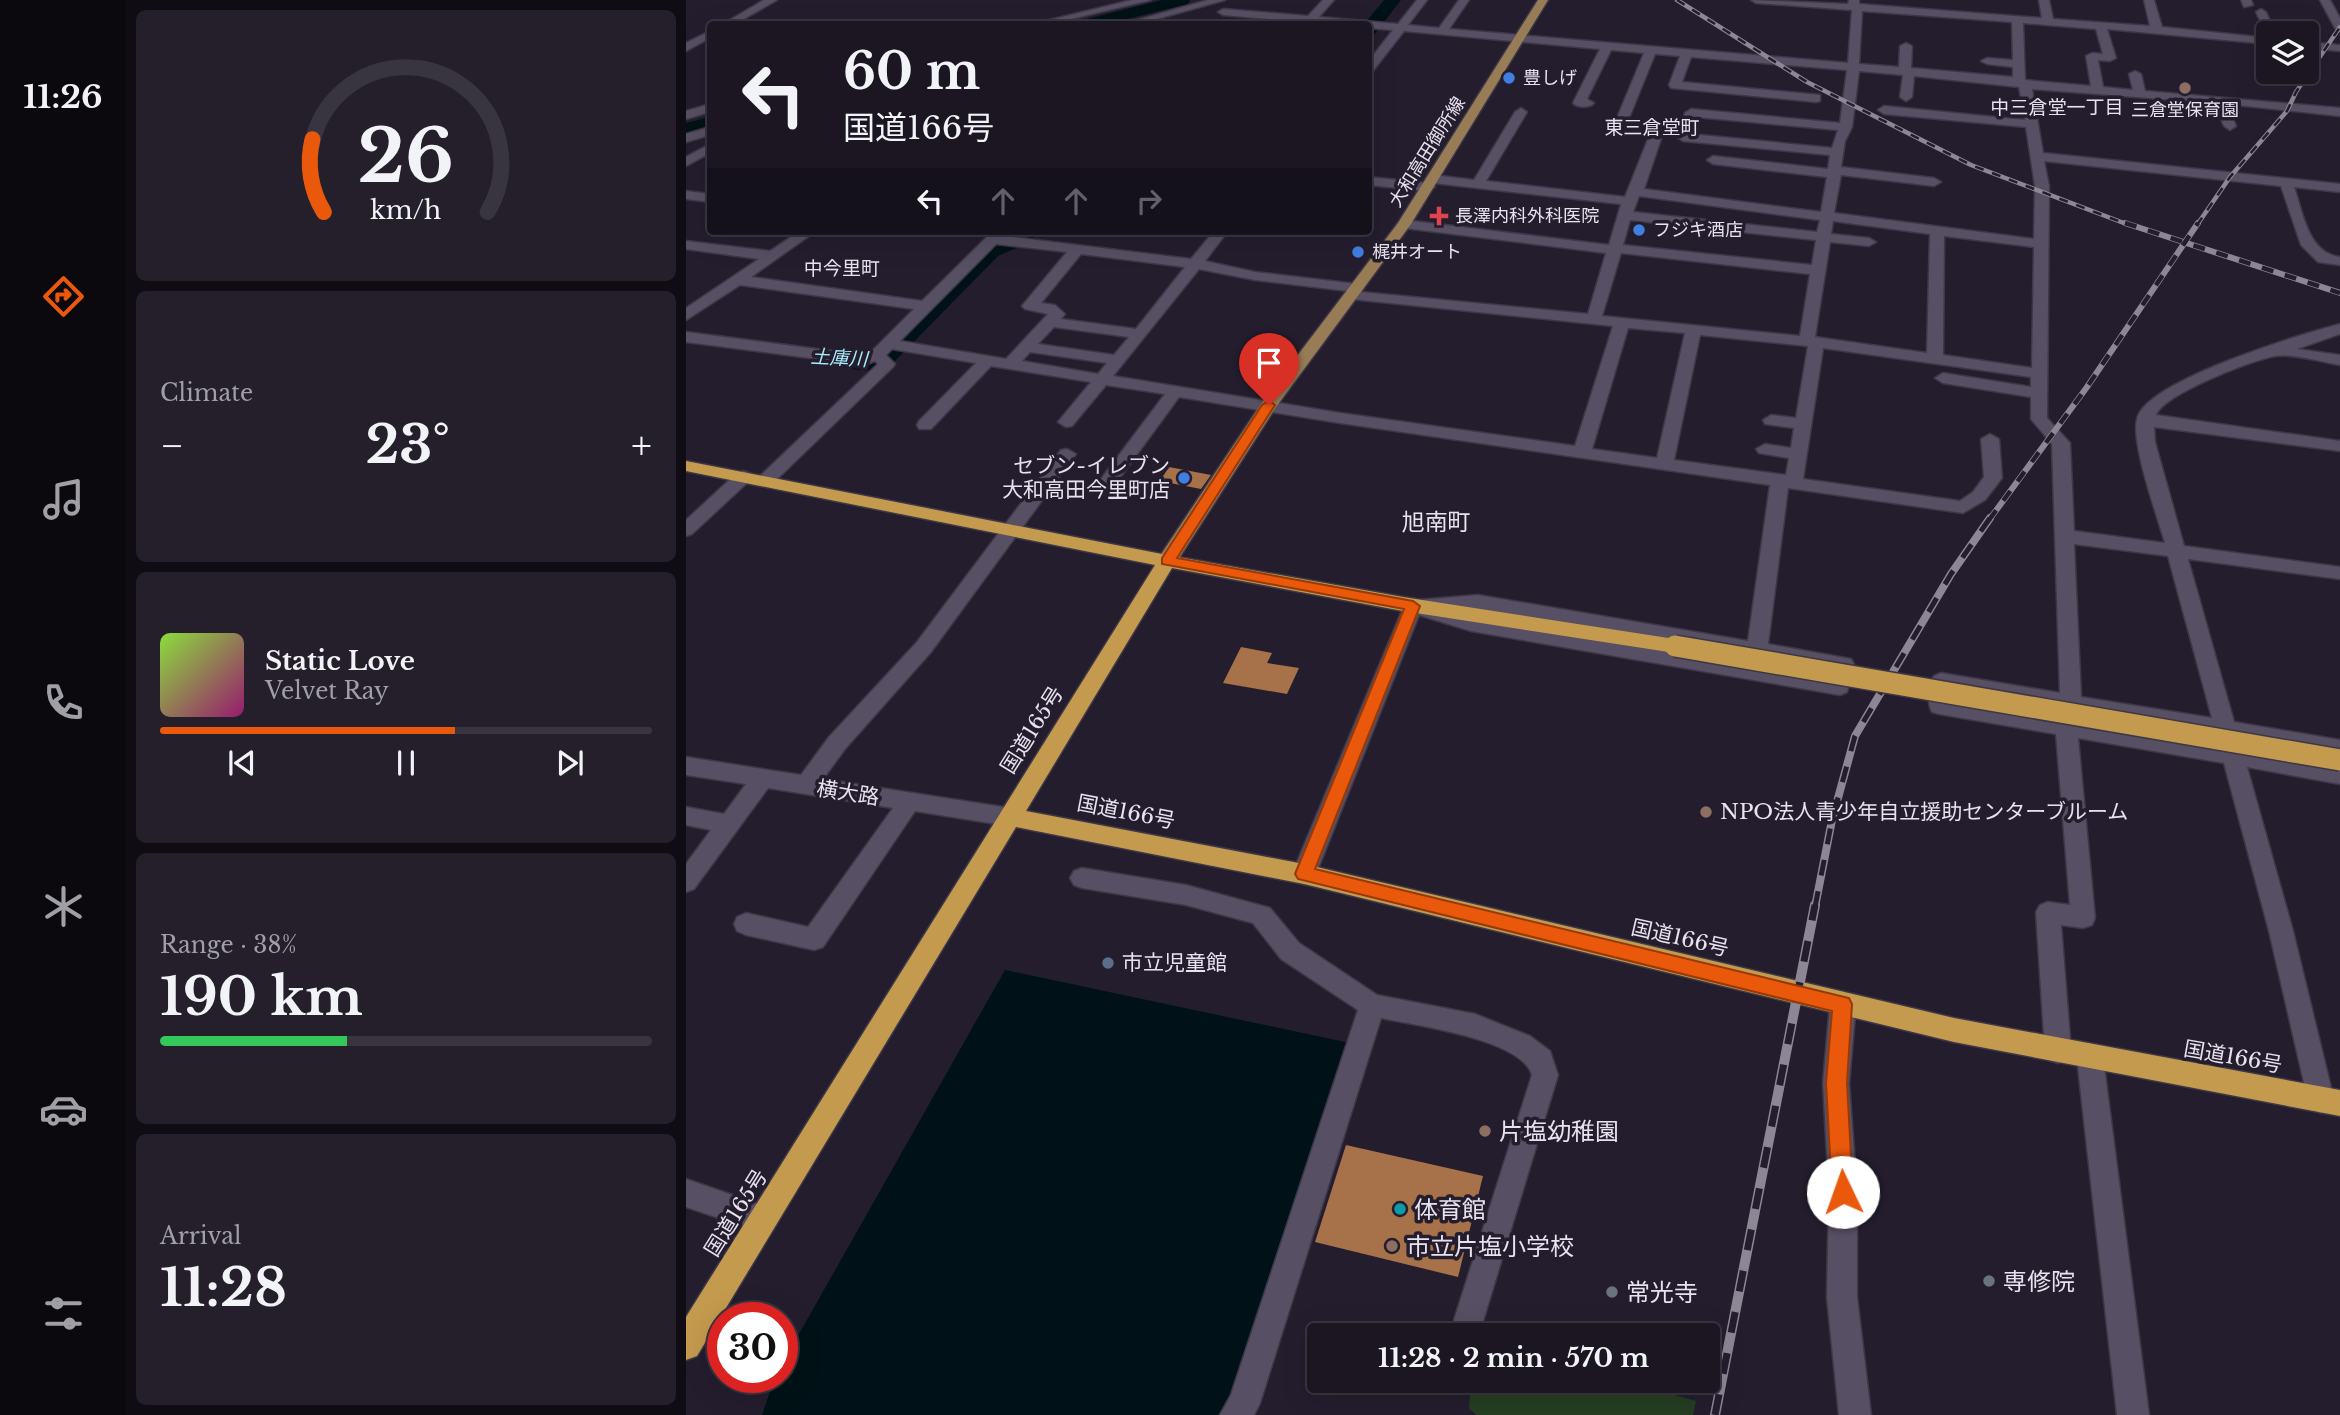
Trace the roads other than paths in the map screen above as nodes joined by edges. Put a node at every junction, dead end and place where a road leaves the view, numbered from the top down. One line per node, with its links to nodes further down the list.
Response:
1 (772, 0): 20 (street)
2 (1146, 0): 21 (street)
3 (1246, 0): 14 (street)
4 (1329, 0): 18 (street)
5 (1422, 0): 28 (street)
6 (1464, 0): 31 (street)
7 (1543, 0): 33 (main road, 大和高田御所線)
8 (1756, 0): 13 (street)
9 (1943, 0): 17 (street)
10 (2044, 0): 25 (street)
11 (2149, 0): 30 (street)
12 (2325, 0): 29 (street)
13 (1854, 3): 15 (street); 45 (street)
14 (1220, 10): 18 (street); 22 (street)
15 (1906, 10): 17 (street)
16 (2261, 12): 24 (street)
17 (1943, 14): 19 (street)
18 (1311, 19): 23 (street)
19 (2017, 20): 25 (street); 43 (street)
20 (734, 21)
21 (1052, 21)
22 (1148, 21)
23 (1337, 21)
24 (2265, 21)
25 (2048, 22): 27 (street)
26 (1372, 24): 28 (street)
27 (2101, 26): 30 (street); 51 (street)
28 (1400, 28): 31 (street); 44 (street)
29 (2340, 28)
30 (2157, 30): 34 (street)
31 (1441, 32): 33 (street)
32 (707, 36): 38 (street)
33 (1522, 37): 35 (street); 83 (main road, 大和高田御所線)
34 (2256, 40)
35 (1607, 46): 40 (street); 57 (street)
36 (1906, 46): 47 (street)
37 (2319, 46): 39 (street)
38 (686, 48)
39 (2340, 48)
40 (1650, 51): 41 (street); 63 (street)
41 (1687, 53): 45 (street); 54 (street)
42 (1987, 61): 43 (street)
43 (2020, 64): 49 (street)
44 (1372, 65)
45 (1851, 65): 46 (street); 65 (street)
46 (1881, 67): 47 (street); 50 (street)
47 (1906, 70): 49 (street); 53 (street)
48 (2135, 74): 52 (street)
49 (2022, 83): 51 (street); 67 (street)
50 (1879, 87)
51 (2098, 91): 52 (street)
52 (2140, 94): 55 (street)
53 (1906, 96)
54 (1816, 98)
55 (2219, 100): 61 (street); 68 (street)
56 (1685, 101): 65 (street)
57 (1588, 103)
58 (707, 109): 62 (street)
59 (1884, 110): 67 (street)
60 (1521, 112): 84 (street)
61 (2340, 112)
62 (686, 115)
63 (1623, 118)
64 (1929, 118): 67 (street)
65 (1846, 122): 72 (street); 72 (street)
66 (1660, 124): 88 (street)
67 (2032, 126): 73 (street)
68 (2230, 126)
69 (707, 132): 70 (street)
70 (686, 138)
71 (707, 150): 75 (street)
72 (1838, 152): 78 (street)
73 (2036, 156): 76 (street); 97 (street)
74 (1713, 160): 78 (street)
75 (686, 162)
76 (2094, 163): 80 (street); 82 (street)
77 (1732, 175): 78 (street)
78 (1834, 177): 81 (street); 89 (street)
79 (1372, 181): 83 (street)
80 (2097, 181)
81 (1934, 182)
82 (2286, 182): 85 (street); 102 (street)
83 (1431, 183): 84 (street); 90 (main road, 大和高田御所線)
84 (1478, 184): 88 (street)
85 (2339, 190)
86 (686, 195): 87 (street)
87 (707, 198)
88 (1630, 203): 89 (street); 94 (street); 100 (street)
89 (1828, 215): 91 (street); 94 (street)
90 (1404, 224): 100 (street); 106 (main road, 大和高田御所線)
91 (1937, 230): 97 (street); 120 (street)
92 (798, 235): 101 (street)
93 (1218, 235): 103 (street)
94 (1824, 236): 96 (street); 104 (street)
95 (1006, 239): 99 (street); 107 (street)
96 (1870, 242)
97 (2040, 244): 125 (street)
98 (686, 245): 101 (street)
99 (1078, 249): 103 (street); 110 (street)
100 (1615, 249): 104 (street); 109 (street)
101 (773, 256): 105 (street)
102 (2340, 261)
103 (1196, 264): 106 (street); 114 (street)
104 (1817, 270): 116 (street)
105 (737, 280): 107 (street); 108 (street)
106 (1354, 292): 109 (street); 130 (main road, 大和高田御所線)
107 (926, 306): 119 (street)
108 (686, 315)
109 (1594, 318): 111 (street)
110 (1050, 321): 114 (street); 117 (street)
111 (1622, 321): 112 (street); 139 (street)
112 (1694, 329): 116 (street); 142 (street)
113 (2340, 329): 118 (street)
114 (1140, 334): 122 (street)
115 (686, 337): 119 (street)
116 (1812, 342): 120 (street); 134 (street)
117 (1025, 347): 122 (street); 124 (street)
118 (2279, 351): 123 (street); 132 (street)
119 (882, 354): 121 (street); 147 (street)
120 (1935, 358): 125 (street)
121 (988, 360): 124 (street); 135 (street)
122 (1116, 360): 126 (street)
123 (2340, 360)
124 (1010, 364): 126 (street)
125 (2041, 374): 129 (street)
126 (1102, 378): 128 (street); 133 (street)
127 (1943, 378): 129 (street)
128 (1176, 390): 130 (street); 145 (street)
129 (2040, 393): 150 (street)
130 (1269, 405): 139 (street); 152 (main road, 大和高田御所線)
131 (1771, 419): 134 (street)
132 (2145, 419): 137 (street); 151 (street)
133 (1066, 422)
134 (1803, 424): 141 (street)
135 (925, 425)
136 (1990, 439): 146 (street)
137 (2340, 446)
138 (1765, 449): 141 (street)
139 (1582, 452): 142 (street)
140 (1067, 454): 148 (street)
141 (1798, 454): 146 (street)
142 (1665, 463): 146 (street)
143 (686, 466): 144 (highway)
144 (743, 477): 147 (highway); 149 (street)
145 (1110, 479)
146 (1787, 480): 155 (street)
147 (765, 481): 148 (highway)
148 (1012, 529): 152 (highway); 165 (street)
149 (686, 530)
150 (2064, 536): 151 (street); 156 (street)
151 (2174, 549): 153 (street); 158 (street)
152 (1167, 561): 154 (highway); 168 (highway, 国道165号)
153 (2340, 573)
154 (1413, 606): 155 (street); 155 (street); 161 (highway, bridge); 170 (street)
155 (1757, 650)
156 (2071, 702): 157 (street); 158 (street)
157 (2066, 727): 160 (street); 176 (street)
158 (2223, 729): 159 (street); 160 (street)
159 (2340, 748)
160 (2233, 757): 163 (street); 178 (street)
161 (2340, 760)
162 (686, 766): 164 (street, 横大路)
163 (2340, 775)
164 (762, 779): 165 (street, 横大路); 169 (street)
165 (805, 786): 166 (street, 横大路)
166 (909, 802): 168 (street, 横大路); 173 (street)
167 (686, 816): 169 (street)
168 (1009, 817): 170 (highway, 国道166号); 180 (highway, 国道165号)
169 (729, 824): 172 (street)
170 (1304, 874): 174 (highway, 国道166号)
171 (1082, 878): 175 (street)
172 (686, 881)
173 (746, 923)
174 (1843, 1004): 176 (highway, 国道166号); 184 (street)
175 (1372, 1005): 181 (street); 183 (street)
176 (2058, 1051): 177 (highway, 国道166号)
177 (2090, 1058): 178 (highway, 国道166号); 185 (street)
178 (2334, 1107)
179 (686, 1193): 180 (street)
180 (763, 1219): 182 (highway, 国道165号)
181 (1469, 1320)
182 (686, 1345)
183 (1236, 1415)
184 (1855, 1415)
185 (2133, 1415)

